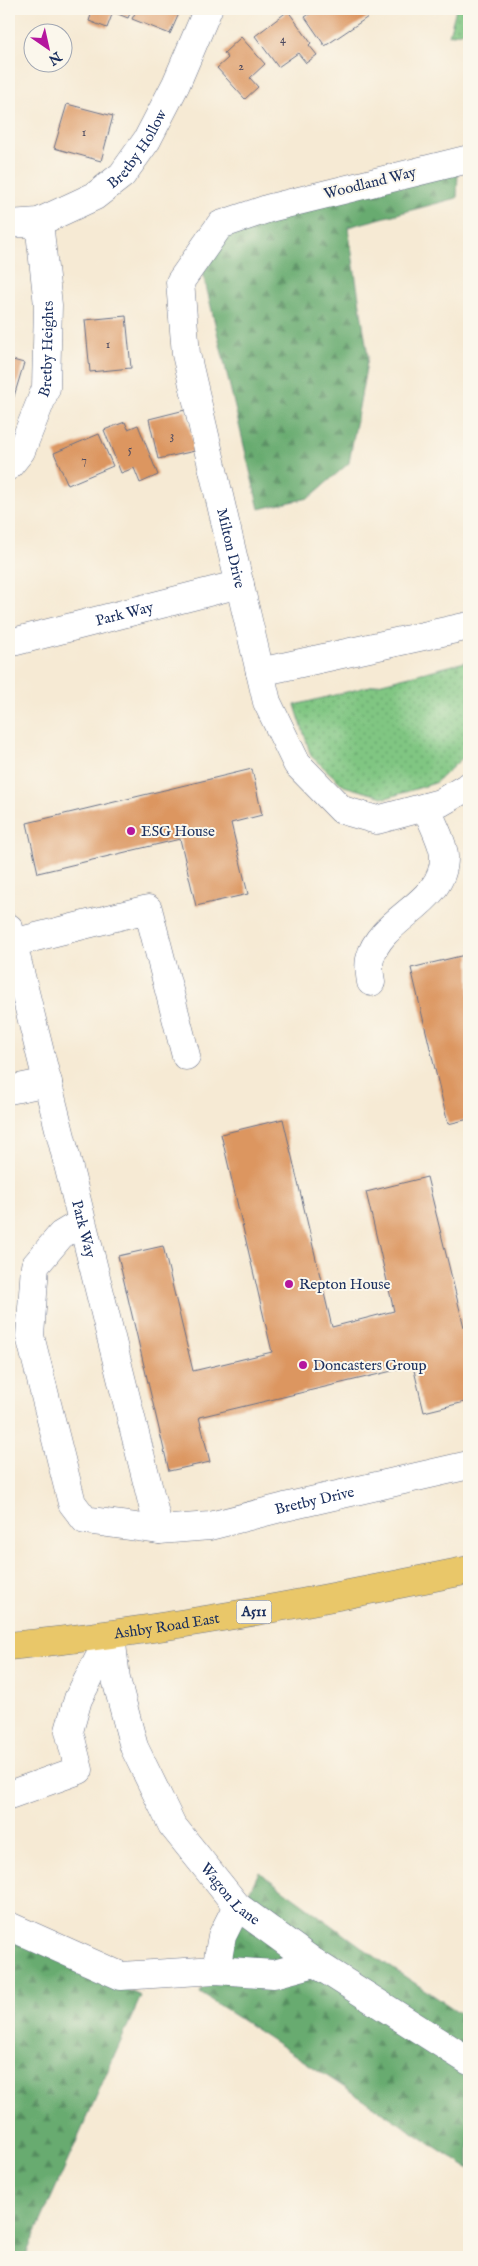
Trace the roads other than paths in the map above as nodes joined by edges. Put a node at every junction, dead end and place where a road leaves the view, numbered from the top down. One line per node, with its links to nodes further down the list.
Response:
1 (208, 9): 4 (street, Bretby Hollow)
2 (469, 159): 3 (street, Woodland Way)
3 (270, 208): 7 (street, Milton Drive)
4 (39, 222): 5 (street, Bretby Hollow); 6 (street, Bretby Heights)
5 (9, 224)
6 (9, 466)
7 (240, 584): 9 (street, Park Way); 10 (street, Milton Drive)
8 (469, 626): 10 (street)
9 (9, 642)
10 (260, 672): 12 (street, Milton Drive)
11 (469, 786): 12 (street, Milton Drive)
12 (433, 805): 14 (street)
13 (11, 936): 15 (street); 16 (street, Park Way)
14 (370, 982)
15 (186, 1056)
16 (48, 1082): 17 (street); 18 (street, Park Way)
17 (9, 1090)
18 (81, 1223): 20 (street, Park Way); 20 (street, Bretby Drive)
19 (469, 1465): 20 (street, Bretby Drive)
20 (159, 1530)
21 (469, 1570): 22 (highway, Ashby Road East / A511)
22 (111, 1634): 23 (highway, Ashby Road East / A511); 24 (street); 25 (street, Wagon Lane)
23 (9, 1646)
24 (9, 1794)
25 (236, 1906): 27 (street, Wagon Lane); 28 (street)
26 (9, 1926): 28 (street)
27 (315, 1963): 28 (street); 29 (street, Wagon Lane)
28 (216, 1970)
29 (469, 2061)

